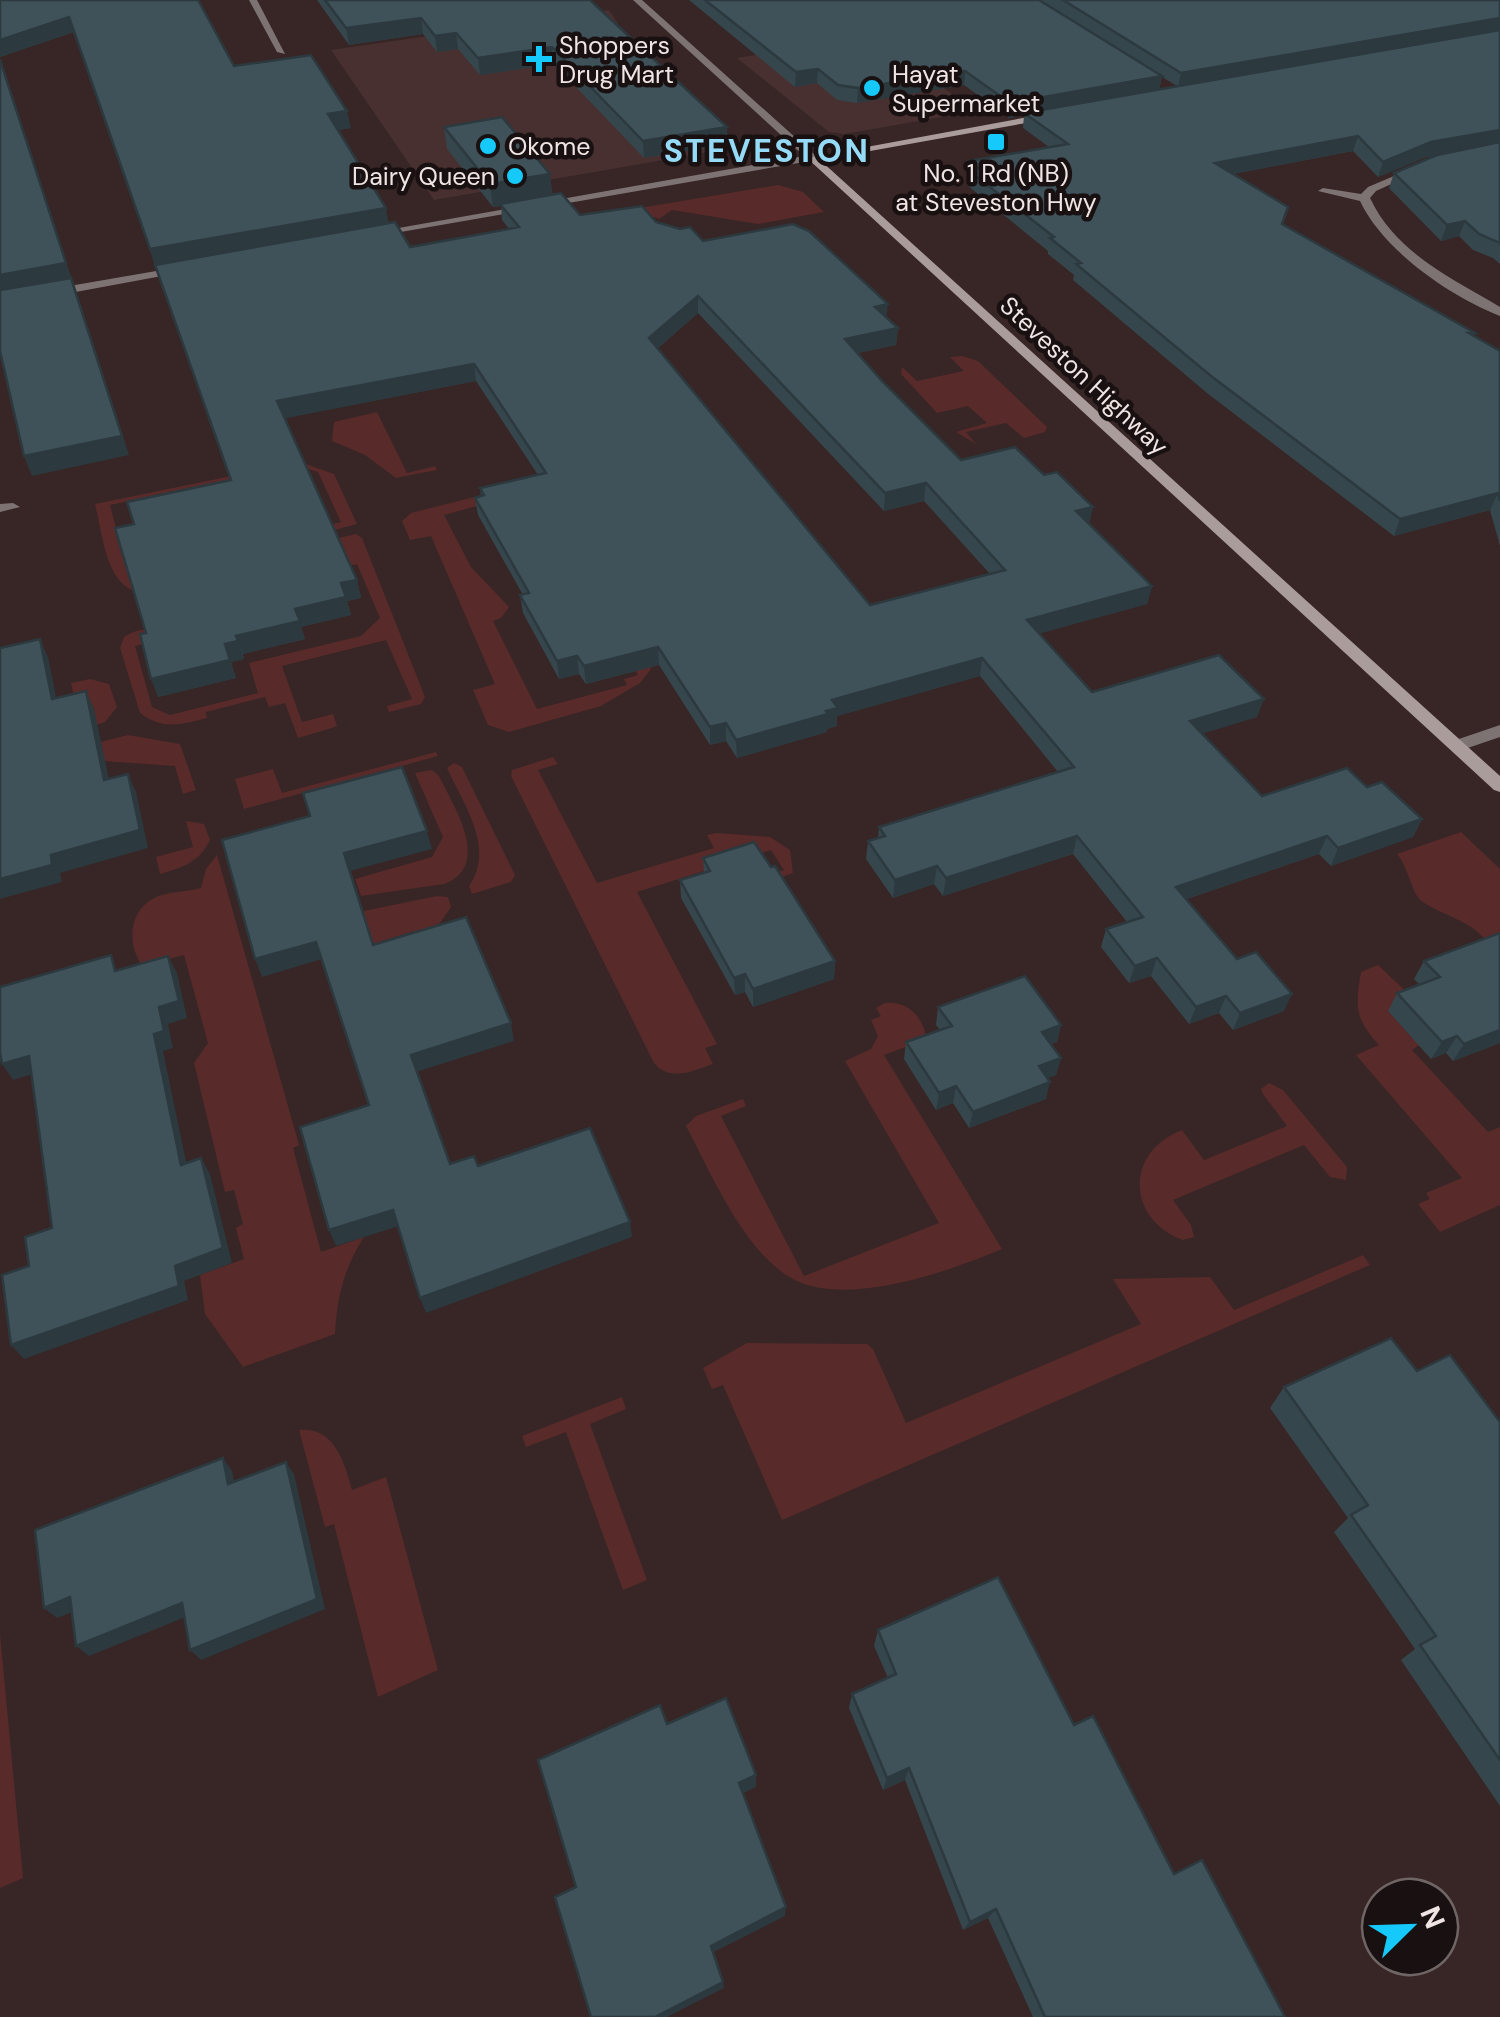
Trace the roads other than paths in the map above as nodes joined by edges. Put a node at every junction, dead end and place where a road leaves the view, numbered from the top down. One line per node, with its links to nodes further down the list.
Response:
1 (253, 0): 3 (street)
2 (637, 0): 5 (street, Steveston Highway)
3 (282, 52)
4 (1061, 114): 5 (main road)
5 (812, 158): 9 (street); 14 (main road, Steveston Highway)
6 (1432, 164): 8 (street)
7 (1323, 191): 8 (street)
8 (1364, 198): 12 (street)
9 (370, 236)
10 (195, 267): 11 (street)
11 (0, 302)
12 (1500, 312)
13 (1500, 732): 14 (street)
14 (1456, 746): 15 (main road, Steveston Highway)
15 (1500, 786)

